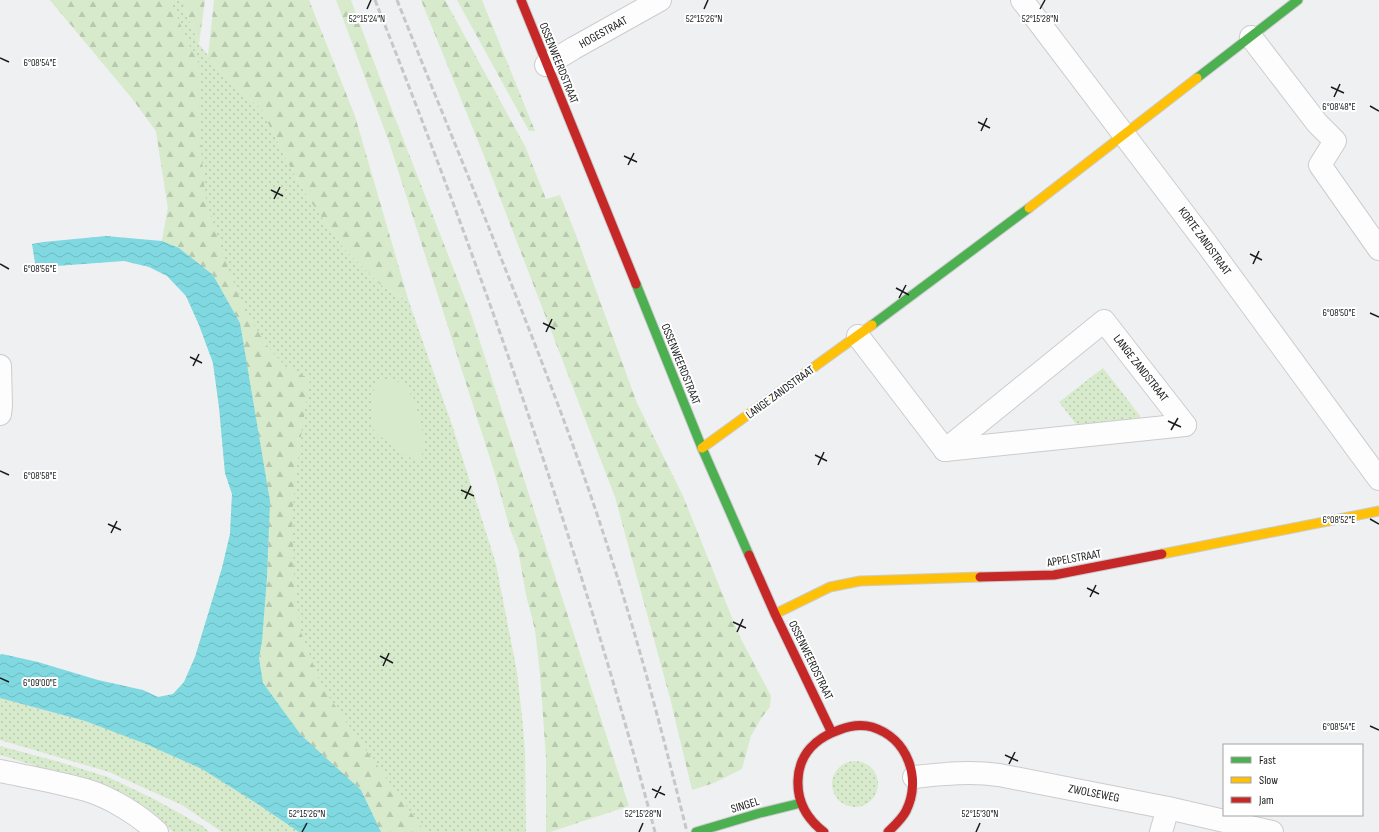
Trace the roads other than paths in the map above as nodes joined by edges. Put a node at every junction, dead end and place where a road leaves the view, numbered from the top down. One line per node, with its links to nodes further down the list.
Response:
1 (521, 0): 6 (street, OSSENWEERDSTRAAT)
2 (660, 0): 6 (street, HOGESTRAAT)
3 (1298, 0): 5 (street, LANGE ZANDSTRAAT)
4 (1028, 2): 7 (street, KORTE ZANDSTRAAT)
5 (1251, 37): 7 (street, LANGE ZANDSTRAAT); 8 (street)
6 (546, 65): 12 (street, OSSENWEERDSTRAAT)
7 (1125, 134): 9 (street, LANGE ZANDSTRAAT); 14 (street, KORTE ZANDSTRAAT)
8 (1379, 250)
9 (858, 336): 12 (street, LANGE ZANDSTRAAT); 13 (street)
10 (0, 366): 11 (street)
11 (0, 414)
12 (702, 448): 16 (street, OSSENWEERDSTRAAT)
13 (945, 450): 13 (street, LANGE ZANDSTRAAT)
14 (1379, 479)
15 (1379, 511): 16 (street, APPELSTRAAT)
16 (776, 614): 17 (street, OSSENWEERDSTRAAT)
17 (831, 731): 19 (street); 20 (street)
18 (0, 771): 22 (street)
19 (914, 777): 21 (street, ZWOLSEWEG); 25 (street)
20 (801, 803): 23 (street, SINGEL); 24 (street)
21 (1168, 808): 26 (street); 27 (street, ZWOLSEWEG)
22 (157, 832)
23 (696, 832)
24 (824, 832)
25 (888, 832)
26 (1160, 832)
27 (1272, 832)

